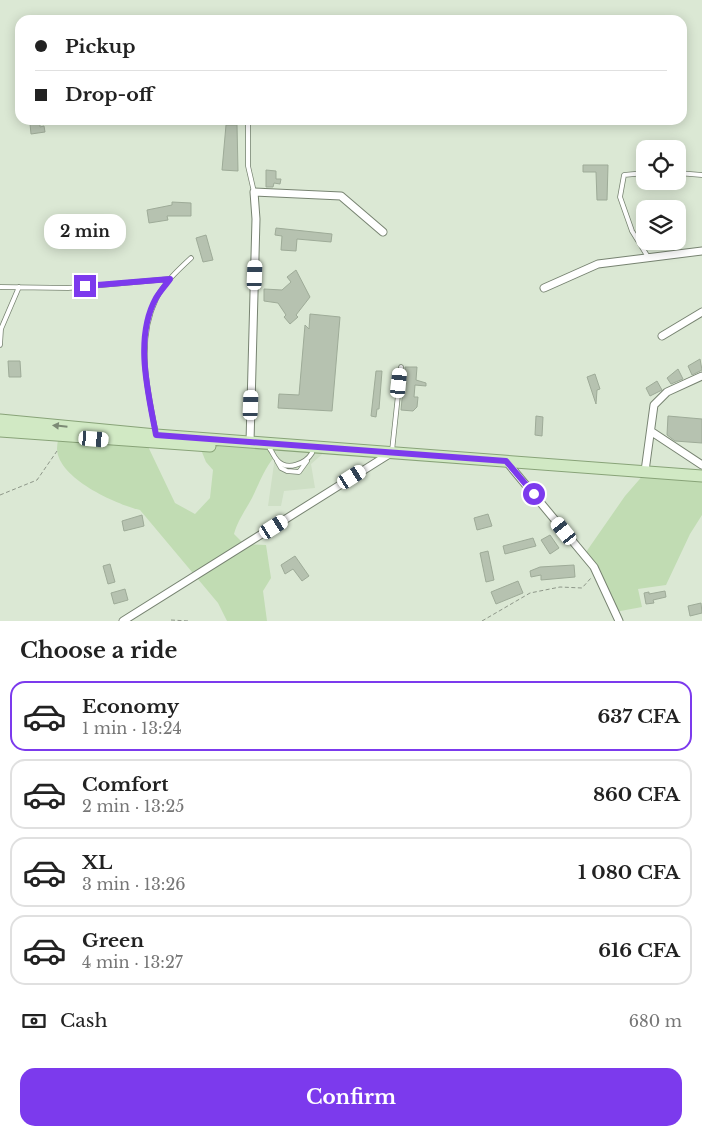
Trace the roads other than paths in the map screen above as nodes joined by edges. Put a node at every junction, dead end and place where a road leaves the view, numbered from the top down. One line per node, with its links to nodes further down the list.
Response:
1 (248, 125): 5 (lane)
2 (636, 174): 8 (lane)
3 (686, 174): 4 (lane)
4 (702, 175)
5 (254, 192): 6 (street); 23 (street)
6 (384, 232)
7 (702, 252): 8 (street)
8 (649, 257): 13 (street)
9 (191, 258): 10 (lane)
10 (170, 279): 12 (lane); 22 (lane)
11 (0, 287): 12 (lane)
12 (19, 287): 16 (lane)
13 (544, 288)
14 (702, 312): 15 (street)
15 (662, 336)
16 (0, 345)
17 (401, 366): 25 (lane)
18 (702, 376): 21 (street)
19 (0, 420): 22 (main road, one-way to 19)
20 (0, 431): 24 (main road)
21 (652, 432): 29 (street); 30 (street)
22 (156, 435): 23 (main road)
23 (250, 442): 25 (main road)
24 (270, 449): 26 (main road); 27 (lane)
25 (388, 455): 26 (main road); 28 (main road); 33 (street)
26 (310, 456): 27 (lane); 27 (lane)
27 (277, 461)
28 (508, 464): 30 (main road); 32 (main road); 34 (street)
29 (702, 465)
30 (645, 471): 31 (main road)
31 (702, 476)
32 (702, 483)
33 (123, 621)
34 (619, 621)

